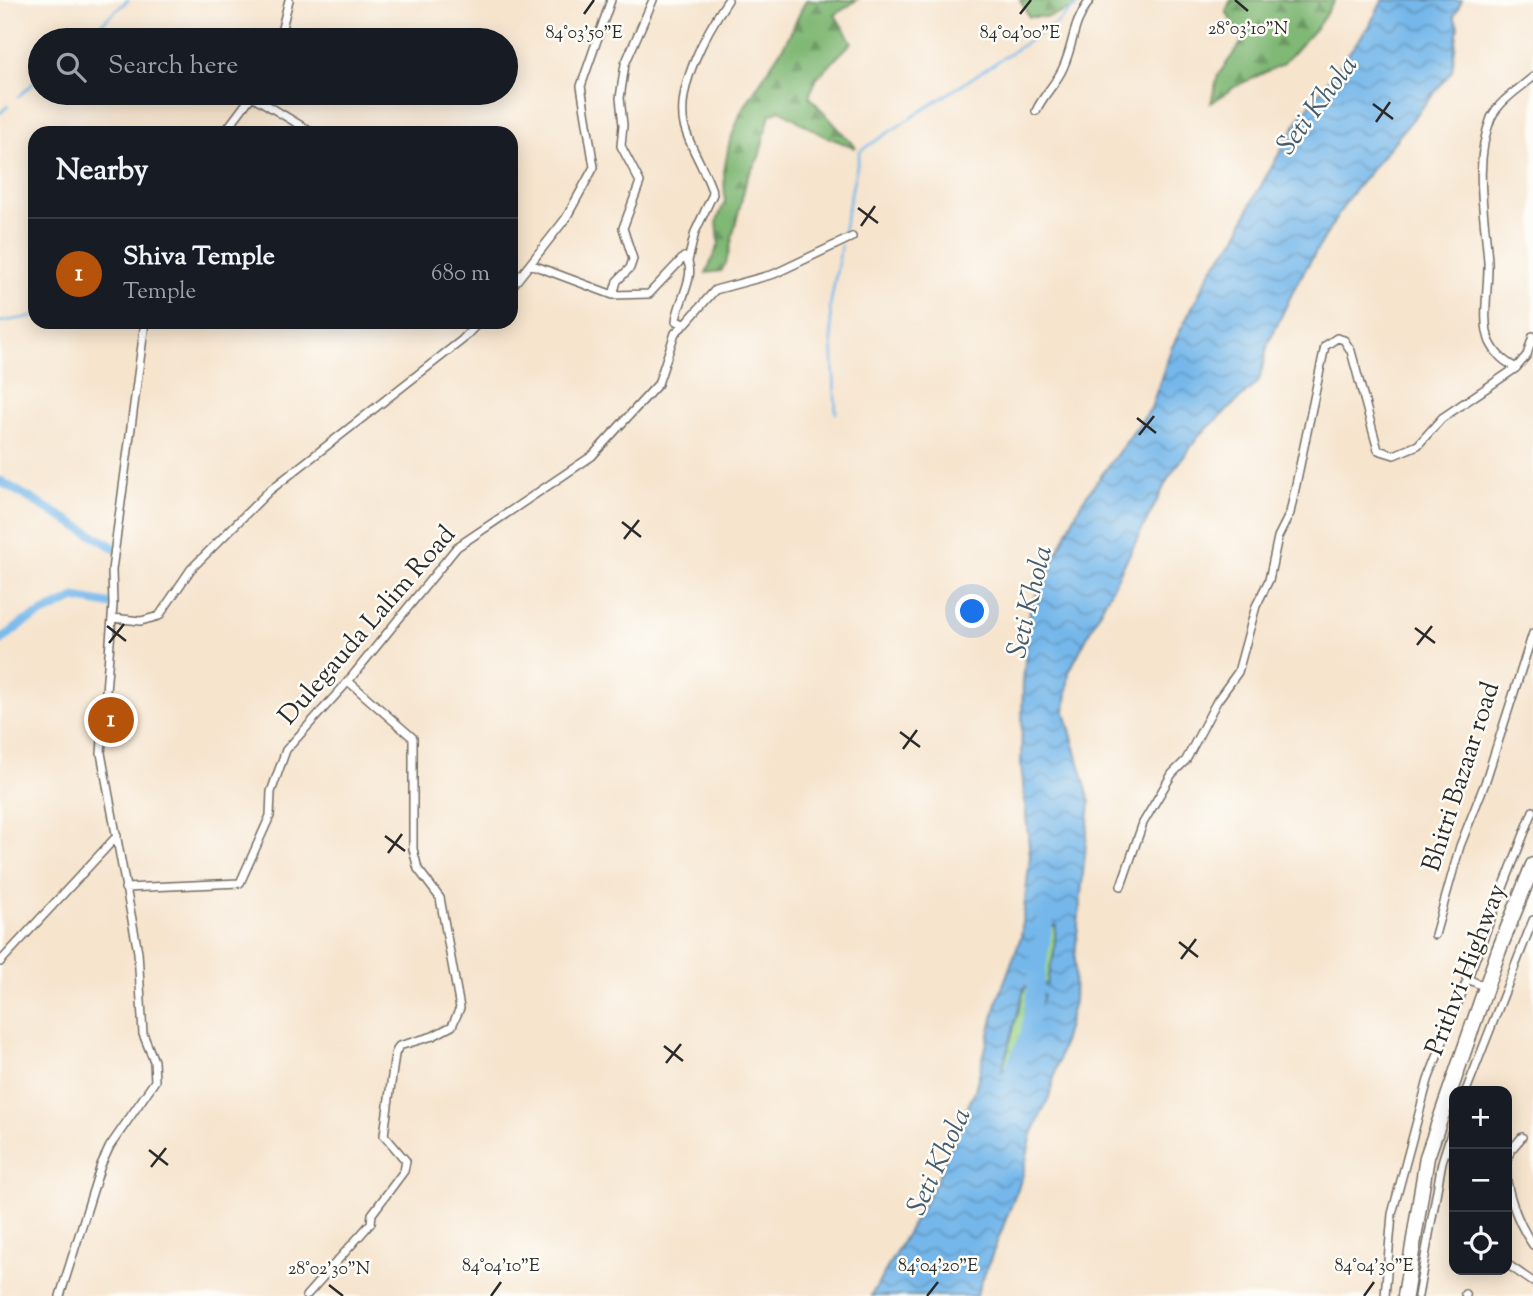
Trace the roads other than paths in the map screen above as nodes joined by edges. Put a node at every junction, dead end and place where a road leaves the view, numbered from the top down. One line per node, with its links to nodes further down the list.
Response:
1 (289, 0): 6 (street)
2 (611, 0): 15 (street)
3 (653, 0): 17 (street)
4 (728, 0): 14 (street)
5 (1090, 0): 10 (street)
6 (282, 28)
7 (1533, 77): 22 (street)
8 (246, 105): 11 (street)
9 (271, 105): 12 (street)
10 (1036, 111)
11 (229, 126)
12 (302, 126)
13 (852, 237): 18 (street, Dulegauda Lalim Road)
14 (688, 261): 17 (street); 18 (street)
15 (530, 264): 16 (street); 17 (street)
16 (518, 279)
17 (613, 295)
18 (686, 323): 25 (street, Dulegauda Lalim Road)
19 (144, 329): 23 (street)
20 (473, 329): 23 (street)
21 (1533, 335): 22 (street)
22 (1516, 368): 29 (street)
23 (112, 618): 27 (street)
24 (1533, 633): 32 (street, Bhitri Bazaar road)
25 (348, 681): 30 (street, Dulegauda Lalim Road); 45 (street)
26 (1533, 811): 34 (street)
27 (117, 836): 30 (street); 33 (street)
28 (1533, 866): 35 (highway, Prithvi Highway)
29 (1121, 886)
30 (125, 888): 44 (street)
31 (1533, 920): 37 (street)
32 (1435, 935)
33 (0, 962)
34 (1466, 978): 35 (street); 46 (street)
35 (1486, 987): 36 (highway, Prithvi Highway)
36 (1456, 1086)
37 (1468, 1086)
38 (1449, 1108): 47 (highway, Prithvi Highway)
39 (1522, 1138): 41 (street)
40 (1449, 1142): 48 (street)
41 (1533, 1245)
42 (1512, 1267): 43 (street)
43 (1533, 1282)
44 (60, 1296)
45 (306, 1296)
46 (1385, 1296)
47 (1405, 1296)
48 (1418, 1296)

